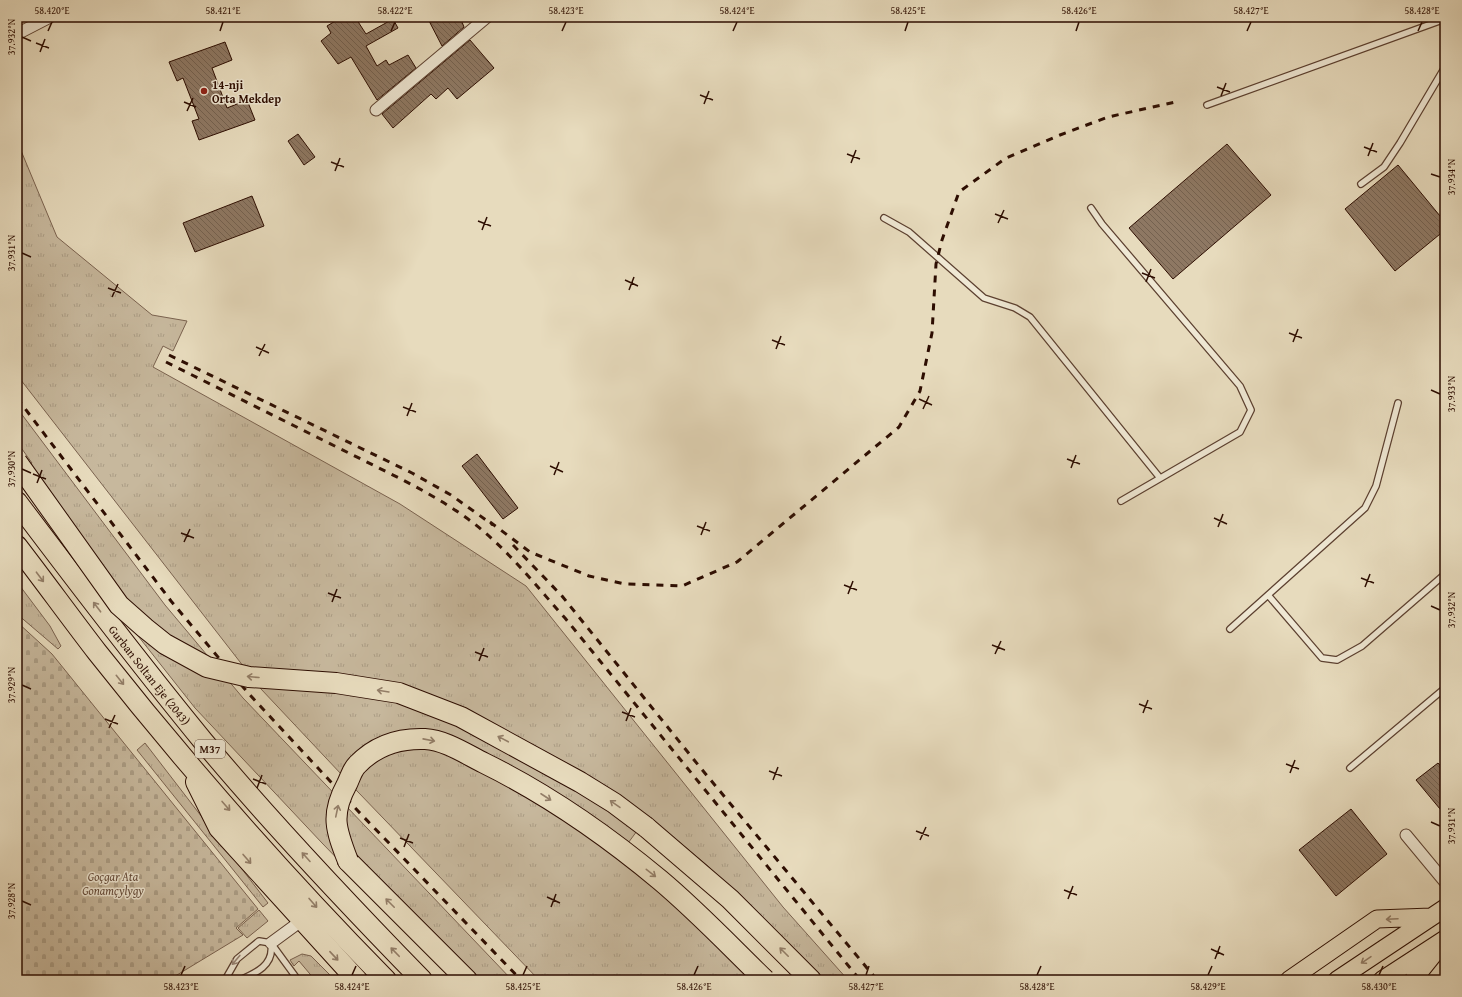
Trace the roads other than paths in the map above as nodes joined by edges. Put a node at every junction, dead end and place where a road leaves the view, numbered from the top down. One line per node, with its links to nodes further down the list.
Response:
1 (50, 17): 4 (street)
2 (487, 17): 7 (street)
3 (1445, 19): 6 (lane)
4 (17, 34)
5 (1445, 67): 8 (lane)
6 (1207, 105)
7 (376, 110)
8 (1361, 184)
9 (1091, 208): 13 (lane)
10 (884, 218): 13 (lane)
11 (1398, 403): 18 (lane)
12 (17, 462): 39 (highway, one-way to 12, bridge)
13 (1160, 478): 14 (lane)
14 (1121, 501)
15 (17, 502): 36 (highway, Gurban Soltan Eje (2043) / M37, one-way to 15)
16 (17, 546): 21 (highway, M37, one-way to 21)
17 (1445, 574): 18 (lane)
18 (1268, 595): 19 (lane)
19 (1230, 628)
20 (1445, 688): 22 (lane)
21 (182, 756): 27 (highway, one-way to 27); 35 (highway, M37, one-way to 35)
22 (1350, 768)
23 (1406, 835): 24 (street)
24 (1445, 882)
25 (1445, 908): 26 (main road)
26 (1431, 917): 30 (main road, one-way to 30); 40 (main road, one-way to 40)
27 (301, 921): 29 (street); 34 (highway, one-way to 34)
28 (1445, 939): 41 (main road); 42 (main road)
29 (271, 943): 31 (lane, one-way to 31); 32 (lane); 33 (lane)
30 (1343, 976)
31 (225, 980)
32 (240, 980)
33 (298, 980)
34 (357, 980)
35 (386, 980)
36 (422, 980)
37 (467, 980): 38 (highway, one-way to 38, bridge)
38 (765, 980)
39 (811, 980)
40 (1289, 980)
41 (1382, 980)
42 (1413, 980)

